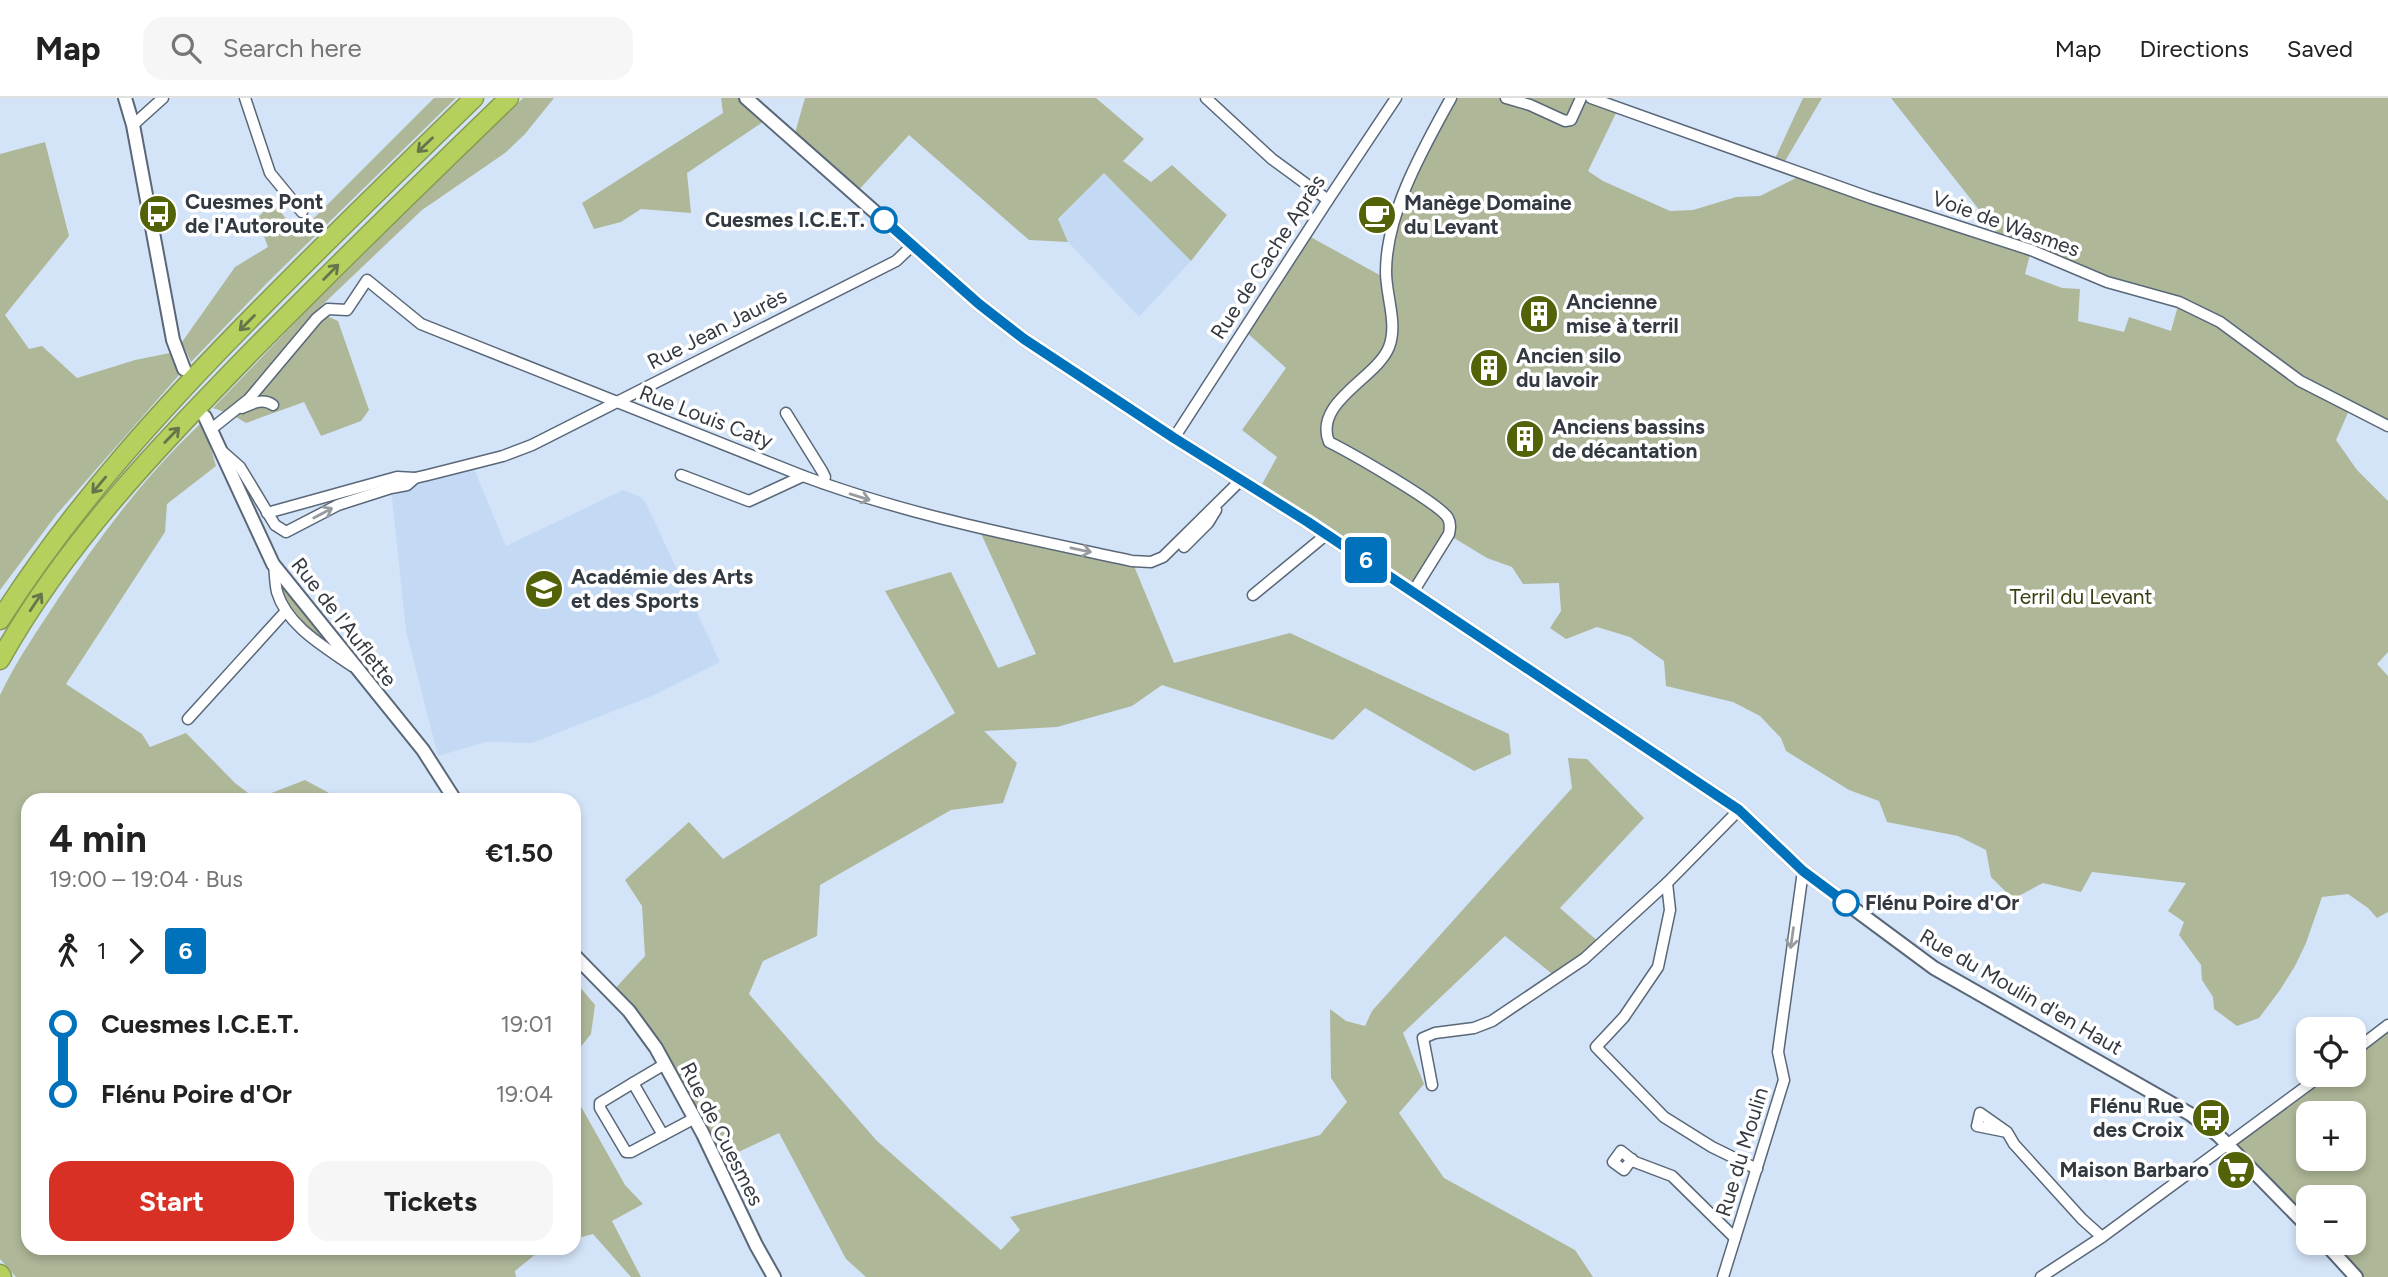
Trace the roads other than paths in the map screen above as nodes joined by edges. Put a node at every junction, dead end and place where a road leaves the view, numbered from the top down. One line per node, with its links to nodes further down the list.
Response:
1 (125, 98): 13 (street)
2 (163, 98): 13 (street)
3 (245, 98): 15 (street)
4 (474, 98): 39 (highway, one-way to 39)
5 (509, 98): 40 (highway, one-way to 5)
6 (746, 98): 16 (street, Rue du Moulin d'en Haut)
7 (1206, 98): 14 (street)
8 (1396, 98): 14 (street, Rue de Cache Après)
9 (1451, 98): 36 (street)
10 (1506, 98): 11 (street)
11 (1581, 98)
12 (1591, 98): 23 (street, Voie de Wasmes)
13 (133, 125): 17 (street)
14 (1328, 200): 24 (street, Rue de Cache Après)
15 (302, 212)
16 (913, 245): 18 (street, Rue Jean Jaurès); 24 (street, Rue du Moulin d'en Haut)
17 (184, 369)
18 (614, 402): 20 (street, Rue Louis Caty); 27 (street, Rue Louis Caty); 28 (street, Rue Jean Jaurès)
19 (273, 405): 20 (street)
20 (235, 411): 22 (street, Rue Louis Caty)
21 (786, 412): 30 (street)
22 (208, 424): 25 (street, Rue de l'Auflette)
23 (2388, 426)
24 (1174, 438): 29 (street, Rue du Moulin d'en Haut)
25 (220, 448): 32 (street); 35 (street, Rue de l'Auflette)
26 (681, 475): 27 (street)
27 (803, 476): 30 (street, Rue Louis Caty)
28 (415, 478): 32 (street, Rue Jean Jaurès); 32 (street, Rue Jean Jaurès, one-way to 28)
29 (1241, 480): 31 (street, Rue Louis Caty); 33 (street, Rue du Moulin d'en Haut)
30 (823, 483): 31 (street, Rue Louis Caty, one-way to 31)
31 (1218, 503): 34 (street)
32 (267, 513)
33 (1327, 534): 36 (street, Rue du Moulin d'en Haut); 37 (street)
34 (1184, 547)
35 (274, 564): 38 (street); 41 (street, Rue de l'Auflette)
36 (1413, 592): 44 (street, Rue du Moulin d'en Haut)
37 (1253, 595)
38 (286, 611): 41 (street); 42 (street)
39 (0, 618)
40 (0, 660)
41 (357, 670): 43 (street, Rue de l'Auflette)
42 (188, 719)
43 (451, 793)
44 (1739, 810): 45 (street, Rue du Moulin d'en Haut); 46 (street)
45 (1803, 871): 57 (street, Rue du Moulin d'en Haut); 59 (street, Rue du Moulin, one-way to 59)
46 (1667, 883): 52 (street); 59 (street)
47 (581, 961): 50 (street, Rue de Cuesmes)
48 (2388, 1025): 49 (street)
49 (2366, 1042)
50 (665, 1064): 51 (street); 54 (street, Rue de Cuesmes)
51 (633, 1083): 56 (street); 56 (street)
52 (1432, 1085)
53 (2306, 1087): 57 (street)
54 (695, 1118): 56 (street); 64 (street, Rue de Cuesmes)
55 (2007, 1132): 61 (street)
56 (663, 1135)
57 (2228, 1145): 60 (street, Rue du Moulin d'en Haut); 61 (street)
58 (1632, 1159): 62 (street)
59 (1757, 1169): 62 (street, Rue du Moulin)
60 (2296, 1215)
61 (2102, 1237): 66 (street)
62 (1735, 1238): 65 (street, Rue du Moulin)
63 (2336, 1255): 67 (street)
64 (774, 1277)
65 (1723, 1277)
66 (2041, 1277)
67 (2356, 1277)

